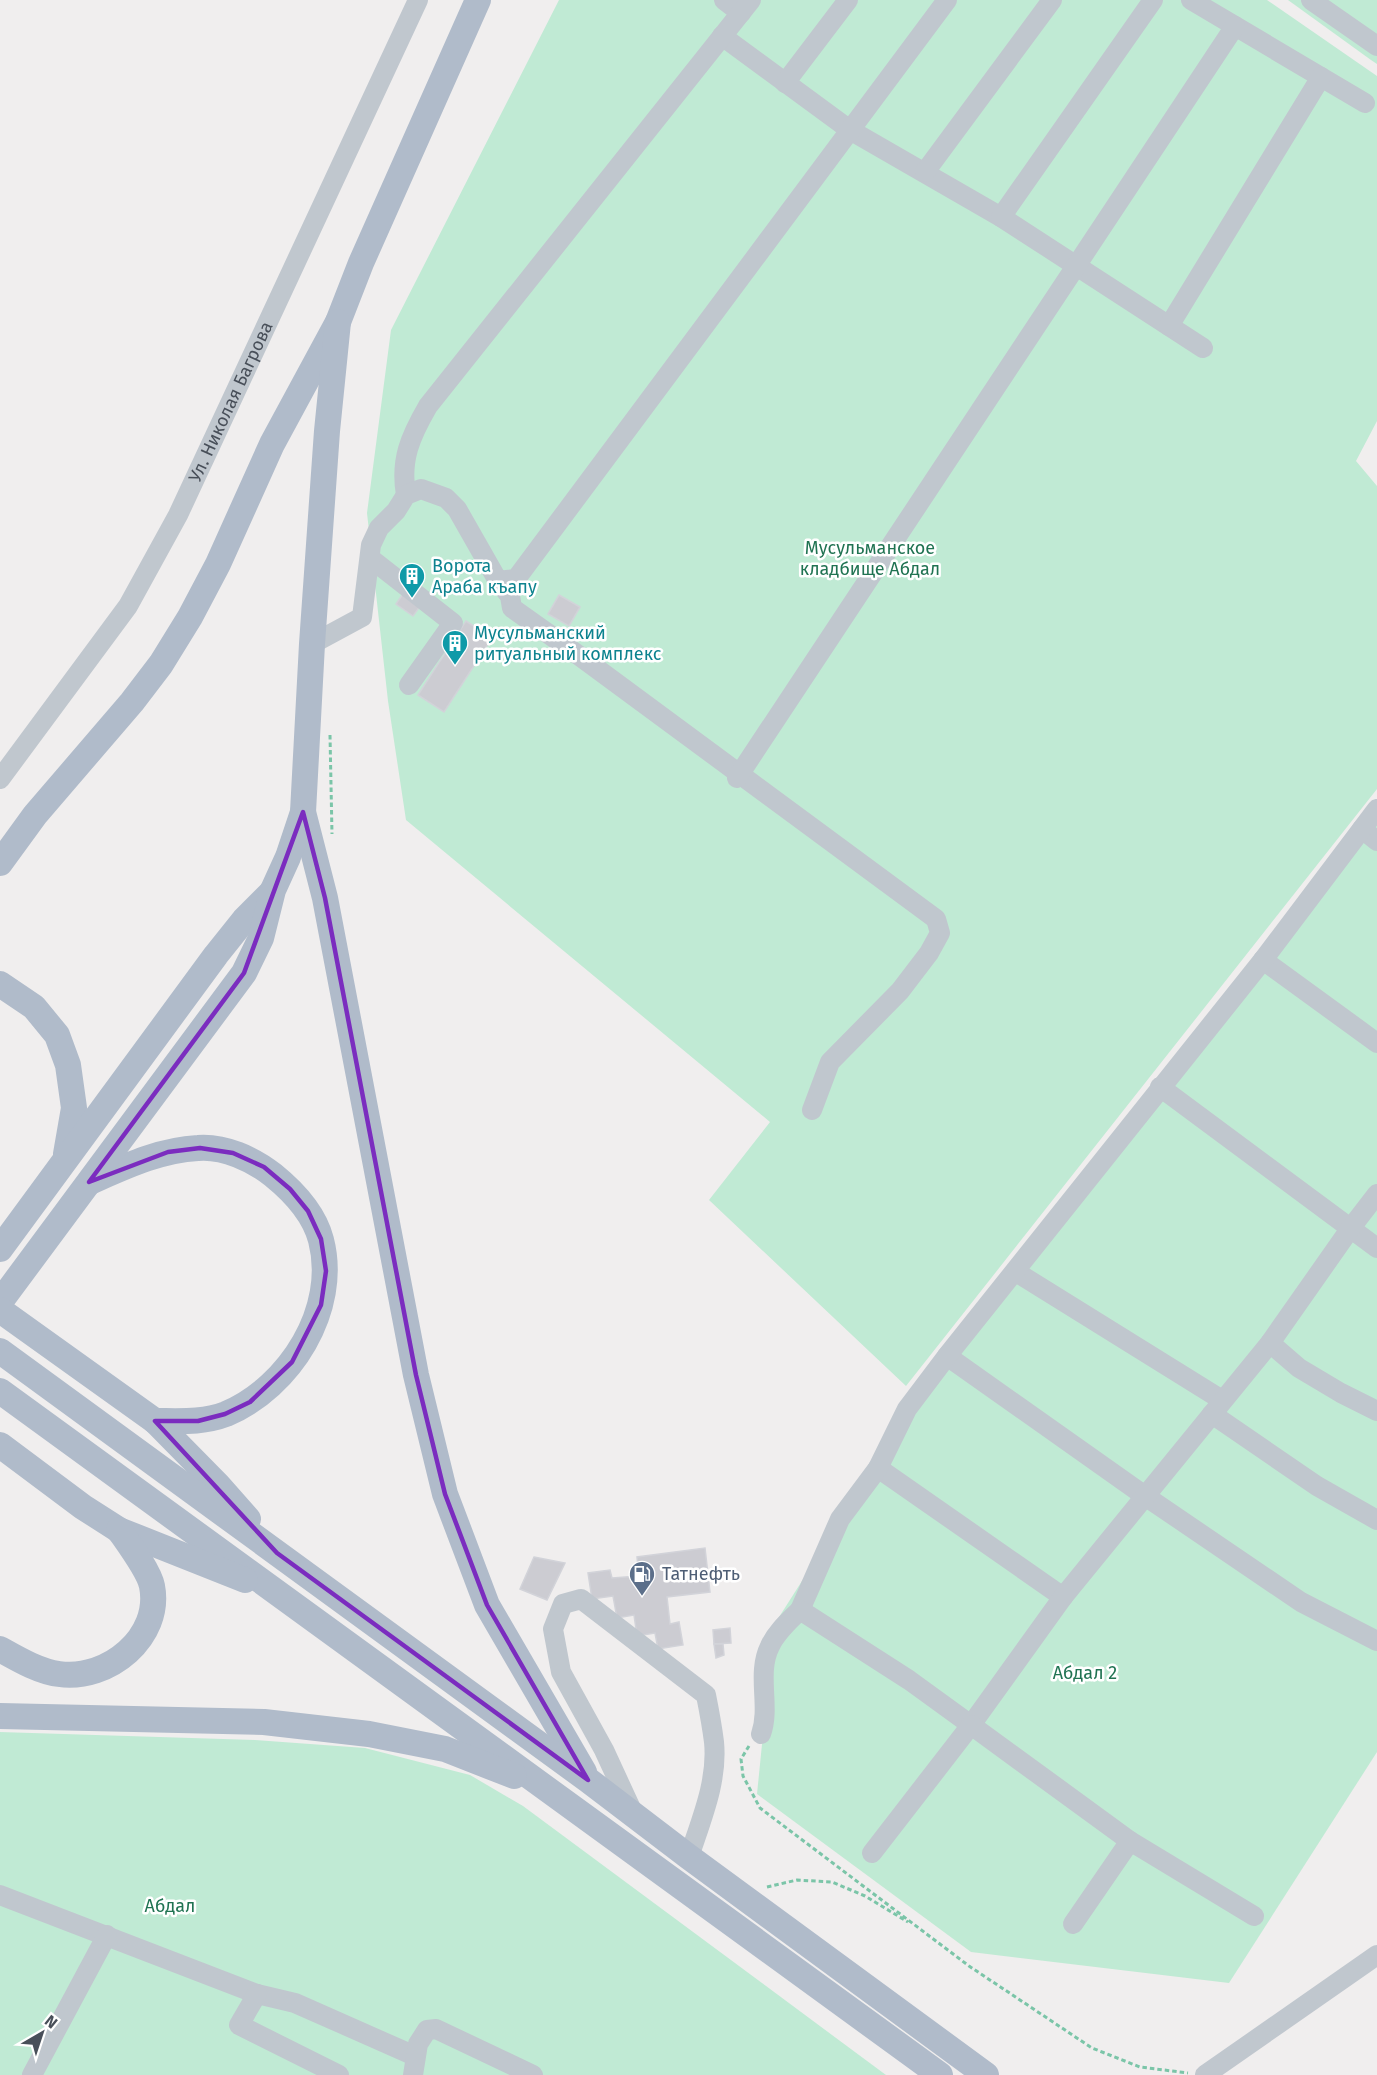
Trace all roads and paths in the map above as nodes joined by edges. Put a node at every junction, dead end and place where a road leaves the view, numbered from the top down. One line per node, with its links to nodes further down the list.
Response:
1 (418, 0): 30 (street, Ул. Николая Багрова)
2 (478, 0): 21 (main road)
3 (724, 0): 10 (street)
4 (848, 0): 15 (street)
5 (947, 0): 17 (street)
6 (1052, 0): 18 (street)
7 (1153, 0): 19 (street)
8 (1191, 0): 11 (street)
9 (1311, 0): 13 (street)
10 (746, 6): 12 (street)
11 (1235, 26): 14 (street); 20 (street)
12 (722, 36): 15 (street); 24 (street)
13 (1377, 46)
14 (1321, 77): 16 (street); 22 (street)
15 (784, 83): 17 (street)
16 (1365, 103)
17 (850, 130): 18 (street); 26 (street)
18 (925, 172): 19 (street)
19 (1002, 217): 20 (street)
20 (1076, 265): 22 (street); 31 (street)
21 (338, 322): 27 (main road); 36 (main road)
22 (1169, 326): 23 (street)
23 (1203, 348)
24 (406, 495): 25 (street); 26 (street)
25 (370, 558): 27 (street); 28 (street)
26 (498, 581): 31 (street)
27 (312, 644): 33 (main road)
28 (409, 685)
29 (330, 727): 35 (path)
30 (2, 773)
31 (738, 776): 42 (street)
32 (1377, 809): 34 (street)
33 (303, 812): 37 (main road); 73 (main road)
34 (1369, 835): 38 (street)
35 (332, 842)
36 (0, 863)
37 (273, 890): 43 (main road); 44 (main road)
38 (1263, 960): 40 (street); 41 (street)
39 (0, 984): 43 (main road)
40 (1377, 1043)
41 (1160, 1087): 46 (street); 49 (street)
42 (812, 1110)
43 (65, 1160): 47 (main road)
44 (89, 1182): 50 (main road); 58 (main road)
45 (1377, 1194): 46 (street)
46 (1350, 1229): 48 (street); 52 (street)
47 (1, 1247)
48 (1377, 1248)
49 (1016, 1272): 54 (street); 56 (street)
50 (0, 1302)
51 (0, 1310): 58 (main road)
52 (1270, 1343): 56 (street); 57 (street)
53 (0, 1351): 64 (main road)
54 (947, 1356): 60 (street); 61 (street)
55 (0, 1391): 65 (main road)
56 (1217, 1407): 61 (street); 62 (street)
57 (1377, 1411)
58 (154, 1420): 64 (main road)
59 (0, 1445): 63 (main road)
60 (878, 1468): 66 (street); 67 (street)
61 (1145, 1496): 66 (street); 68 (street)
62 (1377, 1520)
63 (119, 1530): 65 (main road); 69 (main road)
64 (277, 1553): 73 (main road)
65 (280, 1594): 74 (main road)
66 (1063, 1597): 71 (street)
67 (800, 1610): 71 (street); 72 (street)
68 (1377, 1641)
69 (0, 1649)
70 (0, 1716): 74 (main road)
71 (971, 1725): 76 (street); 77 (street)
72 (761, 1734): 83 (path)
73 (588, 1780): 75 (main road)
74 (550, 1791): 92 (main road)
75 (634, 1815): 78 (main road); 78 (street)
76 (1130, 1840): 81 (street); 82 (street)
77 (872, 1853)
78 (689, 1857): 79 (main road)
79 (739, 1894): 83 (path); 93 (main road)
80 (0, 1895): 84 (street)
81 (1254, 1916)
82 (1073, 1924)
83 (920, 1929): 88 (path)
84 (107, 1935): 86 (street); 89 (street)
85 (1377, 1954): 88 (street)
86 (257, 1994): 87 (street); 90 (street)
87 (414, 2066): 91 (street)
88 (1199, 2074)
89 (32, 2075)
90 (339, 2075)
91 (533, 2075)
92 (940, 2075)
93 (986, 2075)

